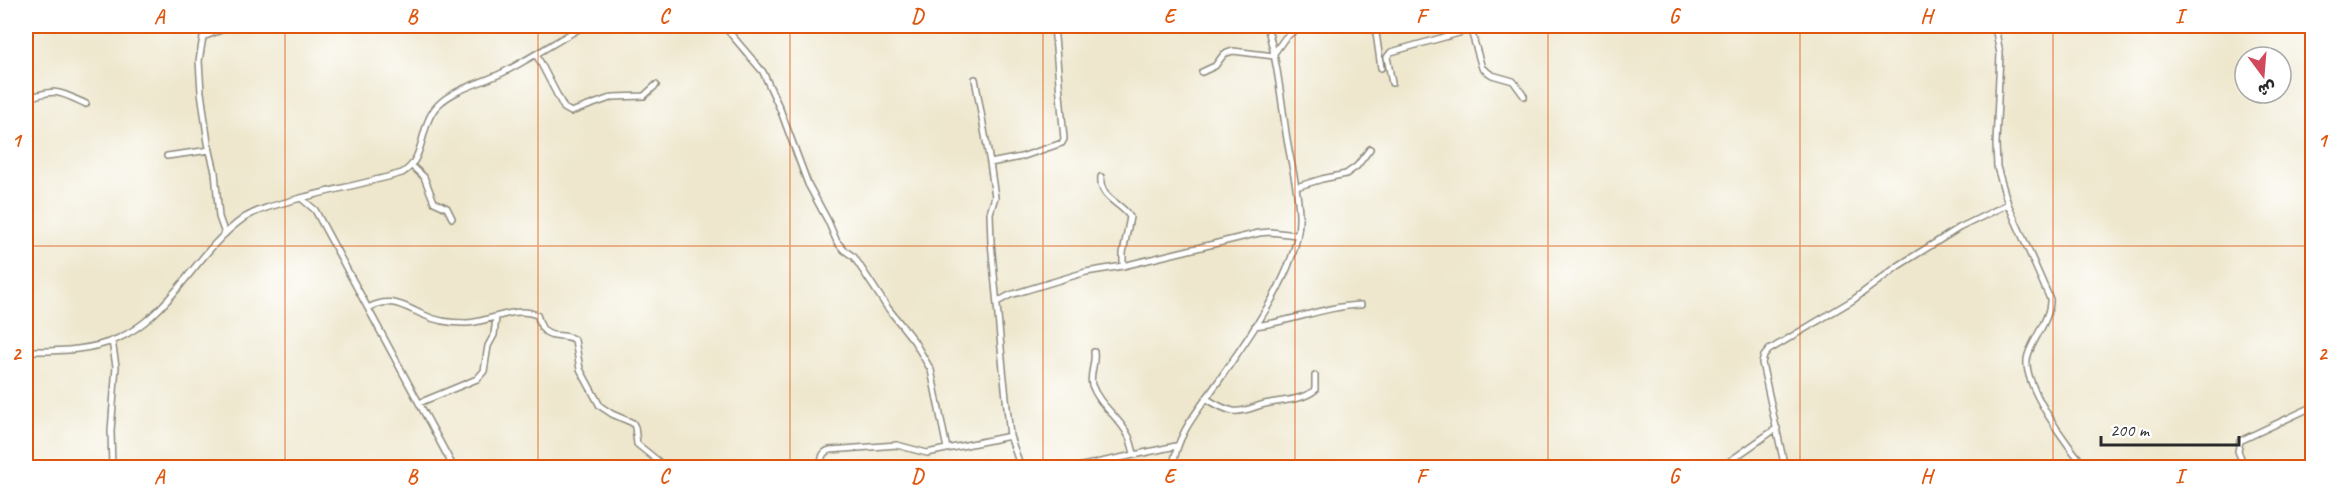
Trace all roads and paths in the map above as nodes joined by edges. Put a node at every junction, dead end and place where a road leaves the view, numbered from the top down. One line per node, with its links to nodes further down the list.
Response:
1 (231, 26): 23 (street)
2 (584, 26): 12 (street)
3 (682, 26): 4 (street)
4 (700, 26)
5 (724, 26): 52 (street)
6 (1054, 26): 25 (street)
7 (1267, 26): 13 (street)
8 (1300, 26): 13 (street)
9 (1375, 26): 14 (street)
10 (1995, 26): 31 (street)
11 (1470, 27): 17 (street); 19 (street)
12 (536, 54): 18 (street); 26 (street)
13 (1275, 54): 15 (street); 28 (street)
14 (1381, 68)
15 (1202, 72)
16 (975, 80): 25 (street)
17 (1392, 83)
18 (656, 85)
19 (1524, 96)
20 (26, 99): 21 (street)
21 (86, 105)
22 (1370, 149): 28 (street)
23 (210, 150): 24 (street); 34 (street)
24 (167, 156)
25 (990, 163): 37 (street)
26 (412, 166): 29 (street); 33 (street)
27 (1101, 177): 36 (street)
28 (1296, 187): 35 (street)
29 (319, 194): 30 (street); 32 (street)
30 (301, 198): 32 (street); 34 (street)
31 (2008, 204): 49 (street); 64 (street)
32 (315, 210): 39 (street)
33 (452, 218)
34 (225, 234): 42 (street)
35 (1297, 235): 36 (street); 41 (street)
36 (1123, 266): 37 (street)
37 (997, 302): 50 (street)
38 (1361, 305): 41 (street)
39 (368, 308): 40 (street); 47 (street)
40 (496, 318): 47 (street); 57 (street)
41 (1255, 326): 46 (street)
42 (112, 341): 43 (street); 55 (street)
43 (26, 351)
44 (1094, 352): 53 (street)
45 (1315, 376): 46 (street)
46 (1207, 399): 51 (street)
47 (419, 403): 56 (street)
48 (2313, 407): 65 (street)
49 (1777, 428): 62 (street); 63 (street)
50 (1010, 436): 52 (street); 59 (street)
51 (1176, 446): 53 (street); 61 (street)
52 (947, 449): 58 (street)
53 (1134, 453): 54 (street)
54 (1092, 465): 60 (street)
55 (112, 468)
56 (454, 468)
57 (662, 468)
58 (822, 468)
59 (1021, 468)
60 (1073, 468)
61 (1173, 468)
62 (1720, 468)
63 (1785, 468)
64 (2087, 468)
65 (2245, 468)

